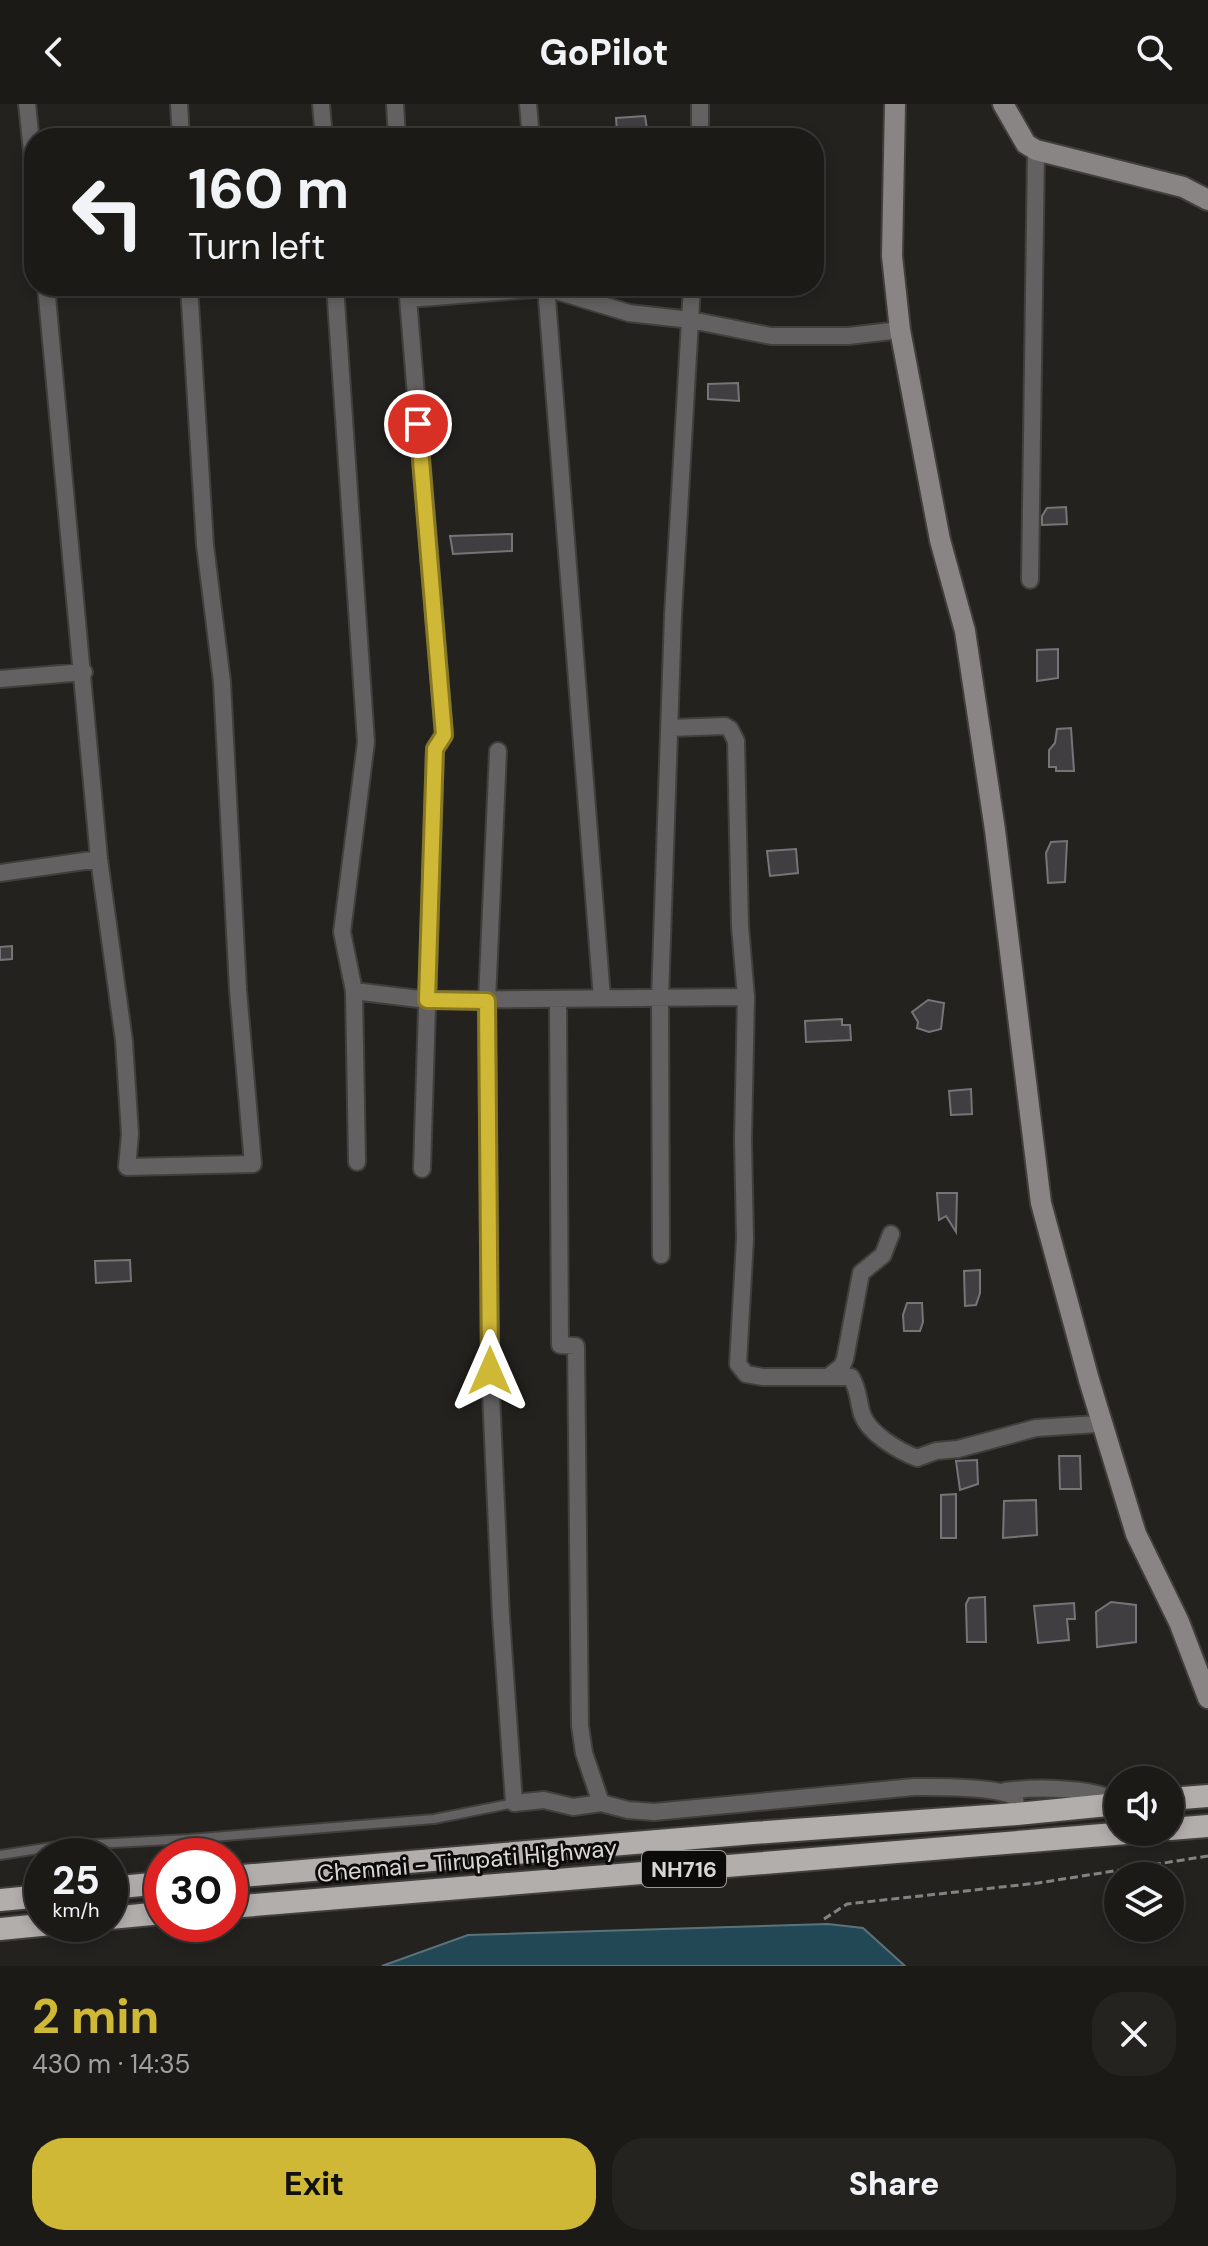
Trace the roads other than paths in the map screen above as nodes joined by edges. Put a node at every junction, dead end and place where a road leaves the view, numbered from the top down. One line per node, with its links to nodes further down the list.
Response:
1 (27, 104): 9 (street)
2 (179, 104): 10 (street)
3 (321, 104): 11 (street)
4 (395, 104): 12 (street)
5 (528, 104): 13 (street)
6 (700, 104): 14 (street)
7 (895, 104): 25 (main road)
8 (1003, 104): 15 (main road)
9 (30, 128)
10 (180, 128)
11 (323, 128)
12 (396, 128)
13 (530, 128)
14 (700, 128)
15 (1036, 150): 16 (main road); 26 (street)
16 (1208, 200)
17 (47, 296): 27 (street)
18 (190, 296): 31 (street)
19 (336, 296): 33 (street)
20 (407, 296): 37 (street)
21 (547, 296): 35 (street)
22 (575, 296): 24 (street)
23 (692, 296): 24 (street)
24 (691, 320): 25 (street); 29 (street)
25 (900, 330): 45 (main road)
26 (1030, 580)
27 (84, 672): 28 (street); 31 (street)
28 (0, 679)
29 (670, 728): 34 (street); 36 (street)
30 (498, 751): 39 (street)
31 (99, 859): 32 (street)
32 (0, 873)
33 (354, 991): 37 (street); 40 (street)
34 (746, 997): 36 (street); 44 (street)
35 (602, 998): 36 (street); 38 (street)
36 (660, 998): 43 (street)
37 (427, 1000): 39 (street); 41 (street)
38 (558, 1000): 39 (street); 52 (street)
39 (487, 1001): 51 (street)
40 (357, 1162)
41 (422, 1169)
42 (891, 1234): 44 (street)
43 (661, 1255)
44 (828, 1377): 45 (street)
45 (1104, 1428): 46 (main road)
46 (1208, 1698)
47 (1005, 1791): 49 (street); 52 (street); 54 (street)
48 (1208, 1796): 50 (highway)
49 (1104, 1797)
50 (1184, 1798)
51 (514, 1803): 52 (street); 58 (lane)
52 (601, 1803)
53 (1104, 1805): 54 (highway, Chennai - Tirupati Highway / NH716)
54 (1017, 1814): 59 (highway, Chennai - Tirupati Highway / NH716)
55 (1208, 1826): 56 (highway)
56 (1184, 1828)
57 (1104, 1835): 62 (highway, Chennai - Tirupati Highway / NH716)
58 (0, 1855)
59 (248, 1875)
60 (24, 1898): 61 (highway)
61 (0, 1900)
62 (248, 1906)
63 (24, 1927): 64 (highway)
64 (0, 1929)

